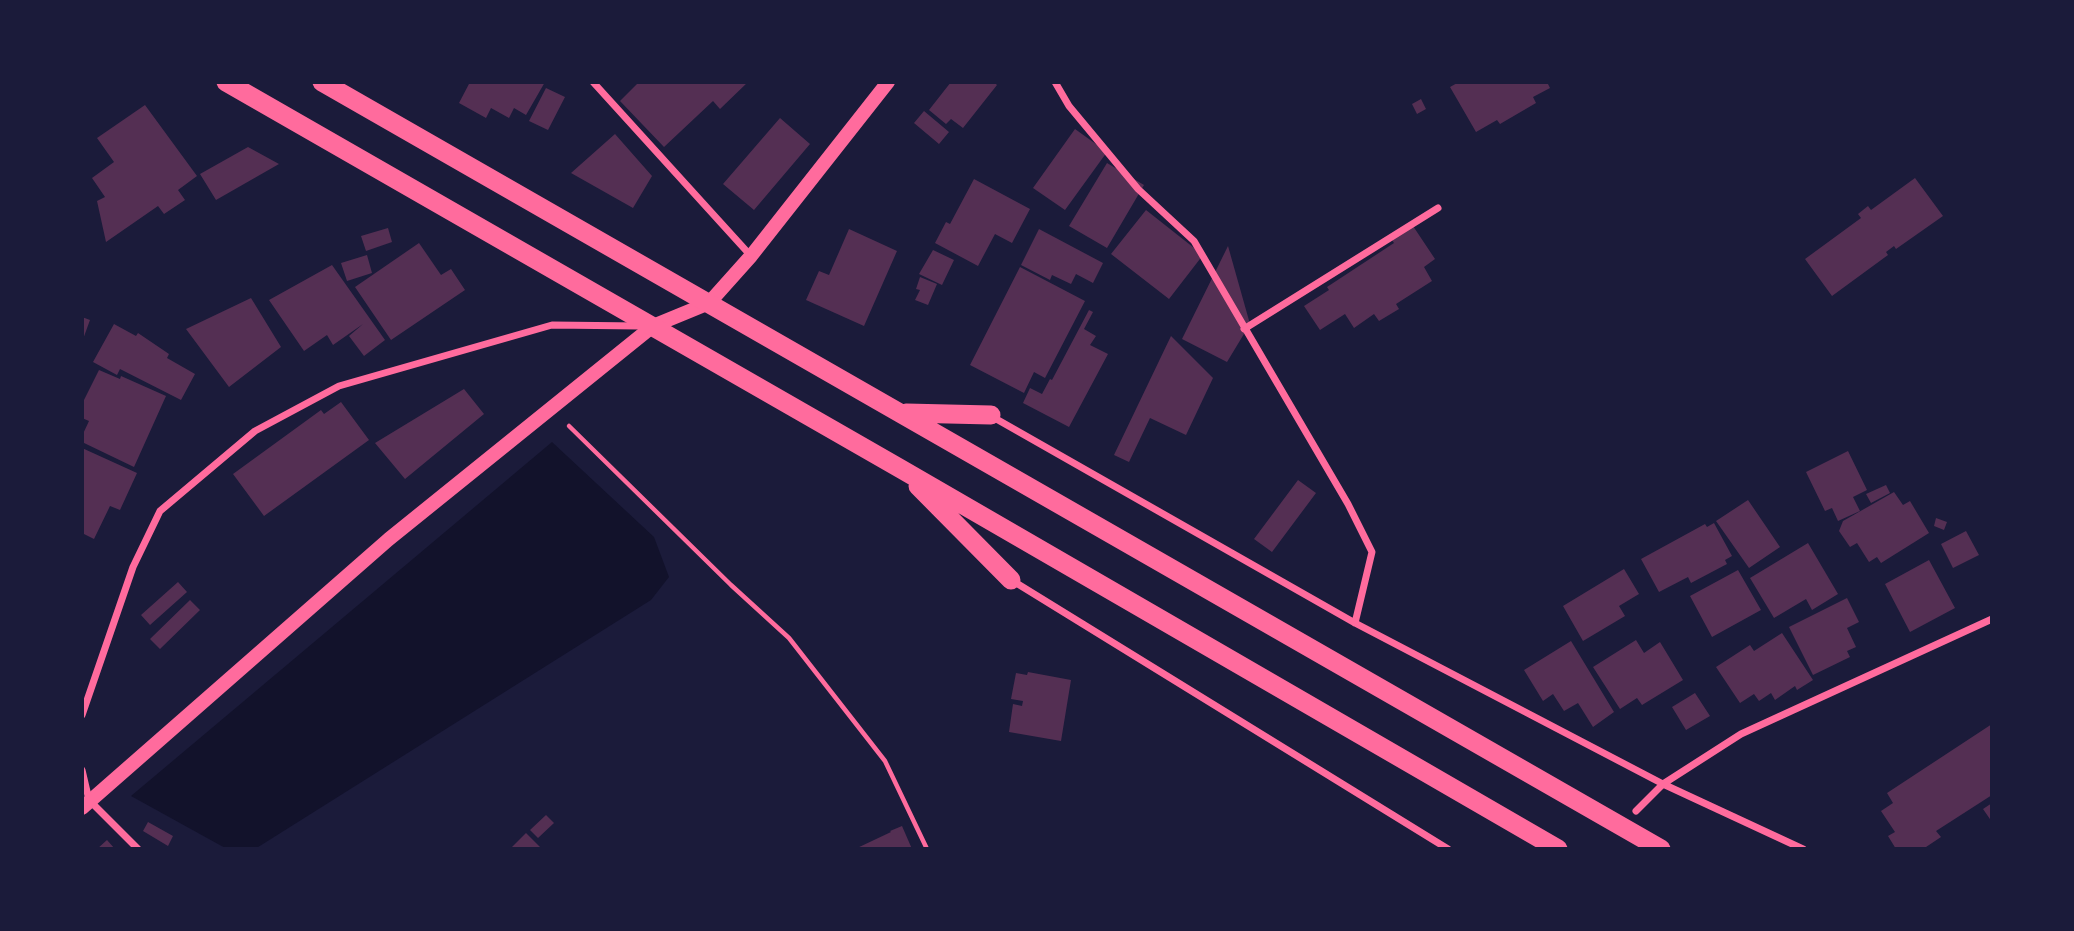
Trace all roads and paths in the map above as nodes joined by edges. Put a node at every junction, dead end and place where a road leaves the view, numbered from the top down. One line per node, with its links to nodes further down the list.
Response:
1 (226, 82): 9 (highway)
2 (593, 82): 7 (street)
3 (888, 82): 7 (main road)
4 (1055, 82): 10 (street)
5 (331, 84): 8 (highway)
6 (1438, 208): 10 (street)
7 (751, 256): 8 (main road)
8 (709, 303): 9 (main road); 12 (highway)
9 (653, 326): 11 (main road); 14 (highway); 18 (street)
10 (1244, 329): 17 (street)
11 (551, 409): 21 (main road); 24 (path)
12 (901, 413): 13 (highway); 27 (highway)
13 (990, 415): 17 (street)
14 (901, 469): 15 (highway); 26 (highway)
15 (1011, 580): 25 (street)
16 (1992, 619): 20 (street)
17 (1355, 624): 20 (street)
18 (82, 715)
19 (82, 770): 21 (street)
20 (1663, 784): 22 (street); 28 (street)
21 (86, 804): 23 (street)
22 (1636, 811)
23 (138, 849)
24 (927, 849)
25 (1448, 849)
26 (1558, 849)
27 (1661, 849)
28 (1803, 849)

